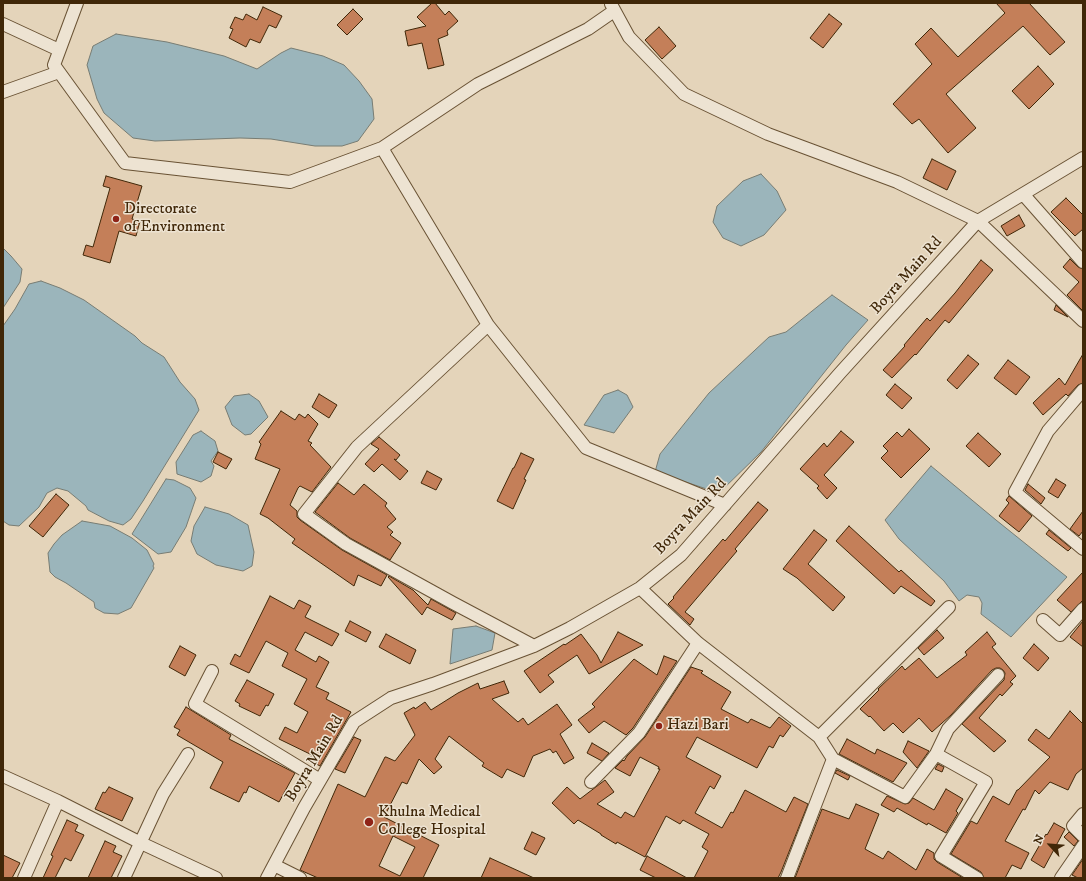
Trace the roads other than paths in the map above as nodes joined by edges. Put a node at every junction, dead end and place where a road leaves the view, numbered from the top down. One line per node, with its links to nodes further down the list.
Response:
1 (77, 3): 4 (street)
2 (612, 7): 7 (street); 10 (street)
3 (3, 24): 4 (street)
4 (59, 50): 5 (street)
5 (59, 72): 6 (street); 7 (street)
6 (3, 92)
7 (382, 148): 13 (street)
8 (1083, 158): 9 (street, Boyra Main Rd)
9 (1023, 194): 10 (street, Boyra Main Rd); 11 (street)
10 (978, 221): 12 (street); 15 (street, Boyra Main Rd)
11 (1083, 262)
12 (1083, 321)
13 (488, 325): 15 (street); 22 (street)
14 (1083, 390): 16 (street)
15 (725, 505): 17 (street, Boyra Main Rd)
16 (1083, 549)
17 (640, 588): 21 (street); 22 (street, Boyra Main Rd)
18 (949, 607): 25 (street)
19 (1083, 609): 20 (street)
20 (1043, 620)
21 (698, 643): 25 (street); 31 (street)
22 (534, 646): 30 (street, Boyra Main Rd)
23 (212, 671): 30 (street)
24 (998, 675): 27 (street)
25 (819, 736): 28 (street)
26 (188, 754): 35 (street)
27 (936, 754): 28 (street); 44 (street)
28 (834, 759): 43 (street)
29 (3, 776): 32 (street)
30 (320, 780): 37 (street, Boyra Main Rd)
31 (591, 782)
32 (58, 801): 35 (street); 38 (street)
33 (1083, 814): 34 (street)
34 (1083, 836)
35 (141, 843): 39 (street); 40 (street)
36 (1083, 846): 45 (street)
37 (274, 865): 41 (street, Boyra Main Rd); 42 (street)
38 (24, 878)
39 (124, 878)
40 (216, 878)
41 (266, 878)
42 (300, 878)
43 (786, 878)
44 (977, 878)
45 (1061, 878)

